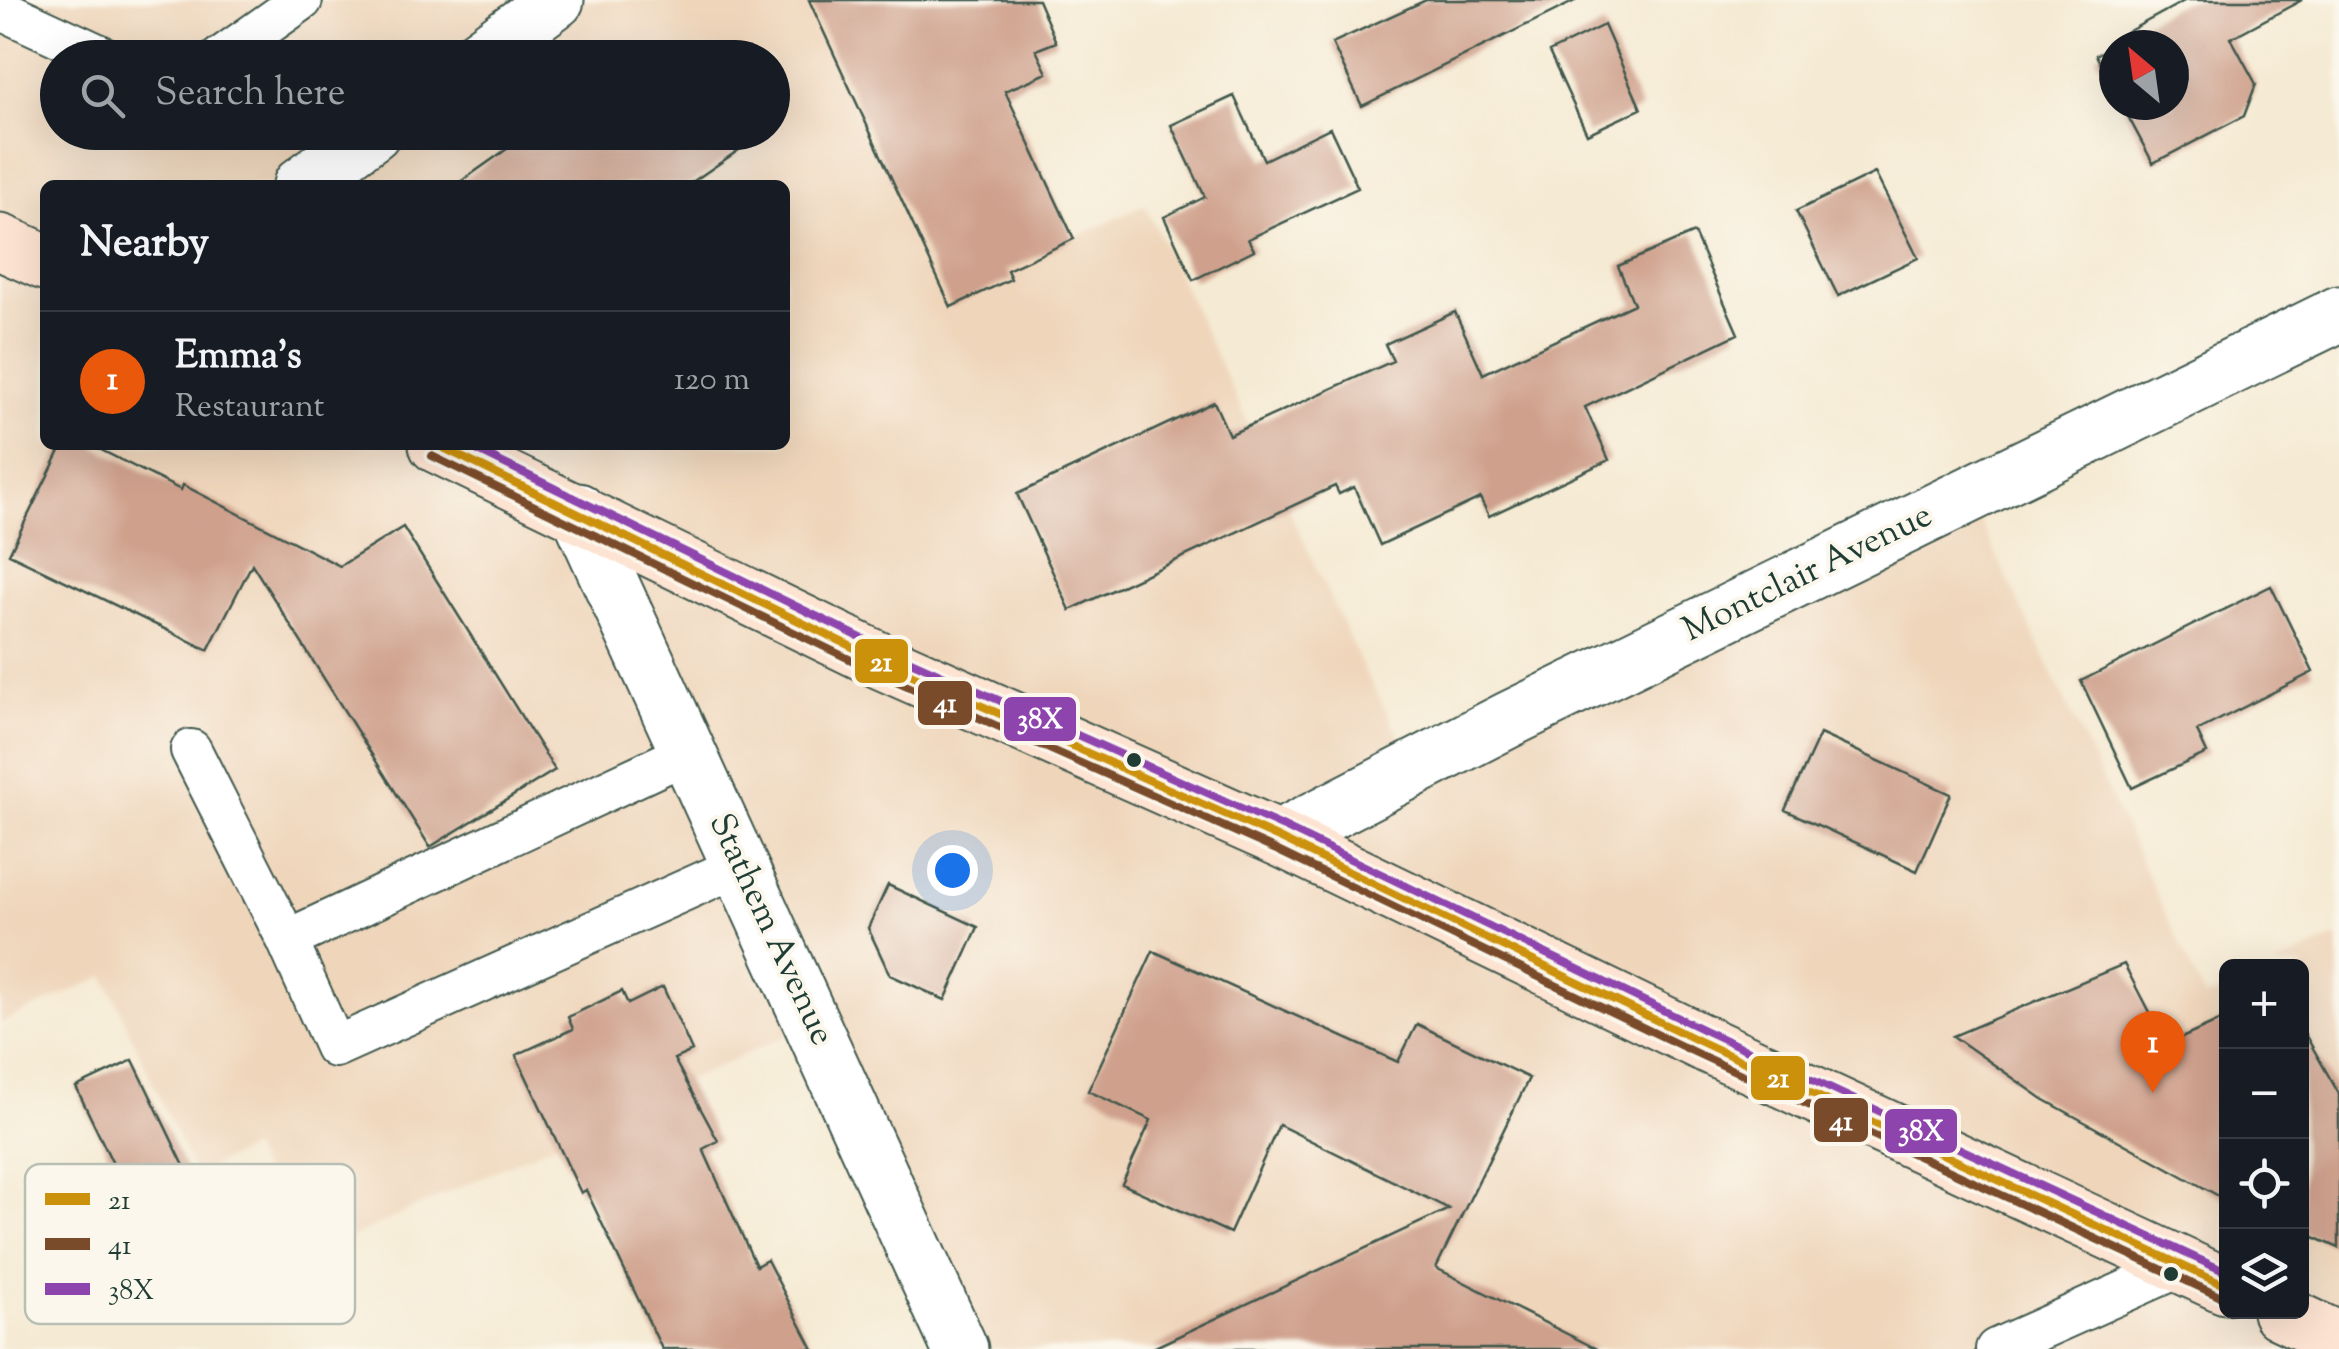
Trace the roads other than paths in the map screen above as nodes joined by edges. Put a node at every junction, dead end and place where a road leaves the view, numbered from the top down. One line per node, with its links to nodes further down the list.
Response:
1 (302, 0): 5 (lane)
2 (556, 0): 6 (street)
3 (0, 10): 4 (lane)
4 (66, 40)
5 (245, 40)
6 (501, 40)
7 (349, 150): 8 (street)
8 (308, 180)
9 (0, 242): 10 (main road)
10 (40, 260)
11 (2339, 314): 16 (street, Montclair Avenue)
12 (447, 450): 13 (main road)
13 (578, 512): 15 (street, Stathem Avenue); 16 (main road)
14 (191, 750): 18 (lane)
15 (688, 753): 17 (street, Stathem Avenue); 18 (lane)
16 (1279, 838): 19 (main road)
17 (741, 864): 18 (lane); 22 (street, Stathem Avenue)
18 (287, 940)
19 (2205, 1276): 23 (lane)
20 (2295, 1319): 21 (main road)
21 (2339, 1340)
22 (960, 1349)
23 (1996, 1349)

